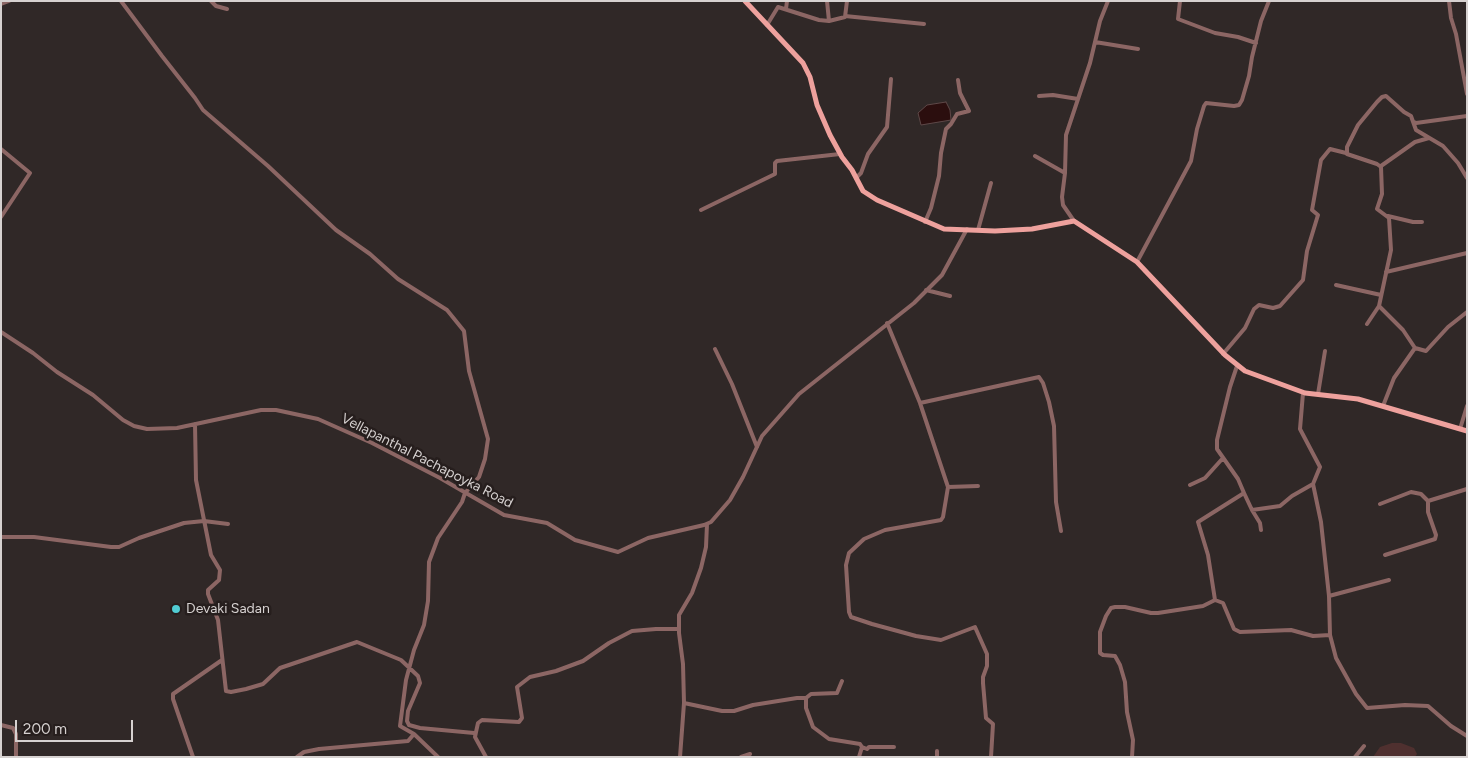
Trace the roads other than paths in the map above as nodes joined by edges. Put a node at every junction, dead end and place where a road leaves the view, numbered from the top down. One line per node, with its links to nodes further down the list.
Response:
1 (9, 1): 12 (street)
2 (121, 1): 79 (street)
3 (211, 1): 13 (street)
4 (745, 1): 18 (main road)
5 (787, 1): 14 (street)
6 (827, 1): 16 (street)
7 (847, 1): 15 (street)
8 (1108, 1): 19 (street)
9 (1180, 1): 20 (street)
10 (1269, 1): 20 (street)
11 (1449, 1): 24 (street)
12 (1, 4)
13 (227, 8)
14 (786, 9): 16 (street); 18 (street)
15 (845, 16): 16 (street); 17 (street)
16 (829, 20)
17 (924, 24)
18 (767, 25): 32 (main road)
19 (1095, 42): 21 (street); 26 (street)
20 (1256, 43): 48 (street)
21 (1138, 48)
22 (891, 79): 36 (street)
23 (958, 80): 43 (street)
24 (1467, 94)
25 (1039, 96): 26 (street)
26 (1078, 99): 35 (street)
27 (1467, 116): 28 (street)
28 (1414, 122): 29 (street); 31 (street)
29 (1429, 138): 34 (street); 37 (street)
30 (1, 149): 41 (street)
31 (1346, 153): 34 (street); 62 (street)
32 (840, 154): 36 (main road); 39 (street)
33 (1035, 156): 35 (street)
34 (1381, 166): 40 (street)
35 (1065, 173): 42 (street)
36 (856, 178): 43 (main road)
37 (1467, 178)
38 (992, 184): 46 (street)
39 (700, 210)
40 (1388, 216): 44 (street); 49 (street)
41 (1, 217)
42 (1074, 221): 46 (main road); 48 (main road)
43 (925, 222): 45 (main road)
44 (1422, 222)
45 (967, 229): 46 (main road); 51 (street)
46 (978, 230)
47 (1467, 253): 49 (street)
48 (1137, 262): 62 (main road)
49 (1386, 272): 52 (street)
50 (1336, 285): 52 (street)
51 (926, 290): 53 (street); 56 (street)
52 (1381, 295): 54 (street)
53 (950, 296)
54 (1379, 306): 57 (street); 59 (street)
55 (1467, 312): 59 (street)
56 (887, 323): 66 (street); 72 (street)
57 (1367, 324)
58 (1, 332): 69 (street, Vellapanthal Pachapoyka Road)
59 (1415, 348): 67 (street)
60 (715, 349): 72 (street)
61 (1325, 351): 65 (street)
62 (1223, 354): 63 (main road)
63 (1237, 366): 64 (main road); 73 (street)
64 (1304, 393): 65 (main road); 74 (street)
65 (1318, 394): 67 (main road)
66 (920, 403): 77 (street); 88 (street)
67 (1383, 406): 70 (main road)
68 (1467, 406): 70 (street)
69 (196, 424): 79 (street, Vellapanthal Pachapoyka Road); 84 (street)
70 (1460, 429): 71 (main road)
71 (1467, 431)
72 (757, 447): 86 (street)
73 (1223, 458): 75 (street); 80 (street)
74 (1313, 484): 83 (street); 92 (street)
75 (1190, 485)
76 (978, 486): 77 (street)
77 (948, 487): 119 (street)
78 (1467, 489): 81 (street)
79 (465, 493): 86 (street, Vellapanthal Pachapoyka Road); 97 (street)
80 (1244, 493): 83 (street); 93 (street)
81 (1428, 501): 82 (street); 90 (street)
82 (1380, 504)
83 (1252, 510): 87 (street)
84 (204, 521): 85 (street); 89 (street); 96 (street)
85 (228, 524)
86 (708, 524): 94 (street)
87 (1261, 530)
88 (1061, 531)
89 (1, 537)
90 (1385, 555)
91 (1389, 580): 92 (street)
92 (1329, 596): 95 (street)
93 (1214, 600): 95 (street); 120 (street)
94 (679, 629): 100 (street); 102 (street)
95 (1330, 635): 104 (street)
96 (222, 660): 97 (street); 111 (street)
97 (409, 668): 102 (street); 103 (street)
98 (842, 681): 99 (street)
99 (806, 698): 100 (street); 106 (street)
100 (684, 703): 115 (street)
101 (1, 725): 110 (street)
102 (476, 732): 114 (street)
103 (414, 734): 112 (street); 113 (street)
104 (1467, 736)
105 (1364, 746): 121 (street)
106 (862, 747): 107 (street); 117 (street)
107 (894, 747)
108 (937, 751): 118 (street)
109 (750, 754): 116 (street)
110 (16, 757)
111 (193, 757)
112 (297, 757)
113 (438, 757)
114 (486, 757)
115 (680, 757)
116 (741, 757)
117 (859, 757)
118 (937, 757)
119 (991, 757)
120 (1132, 757)
121 (1355, 757)

